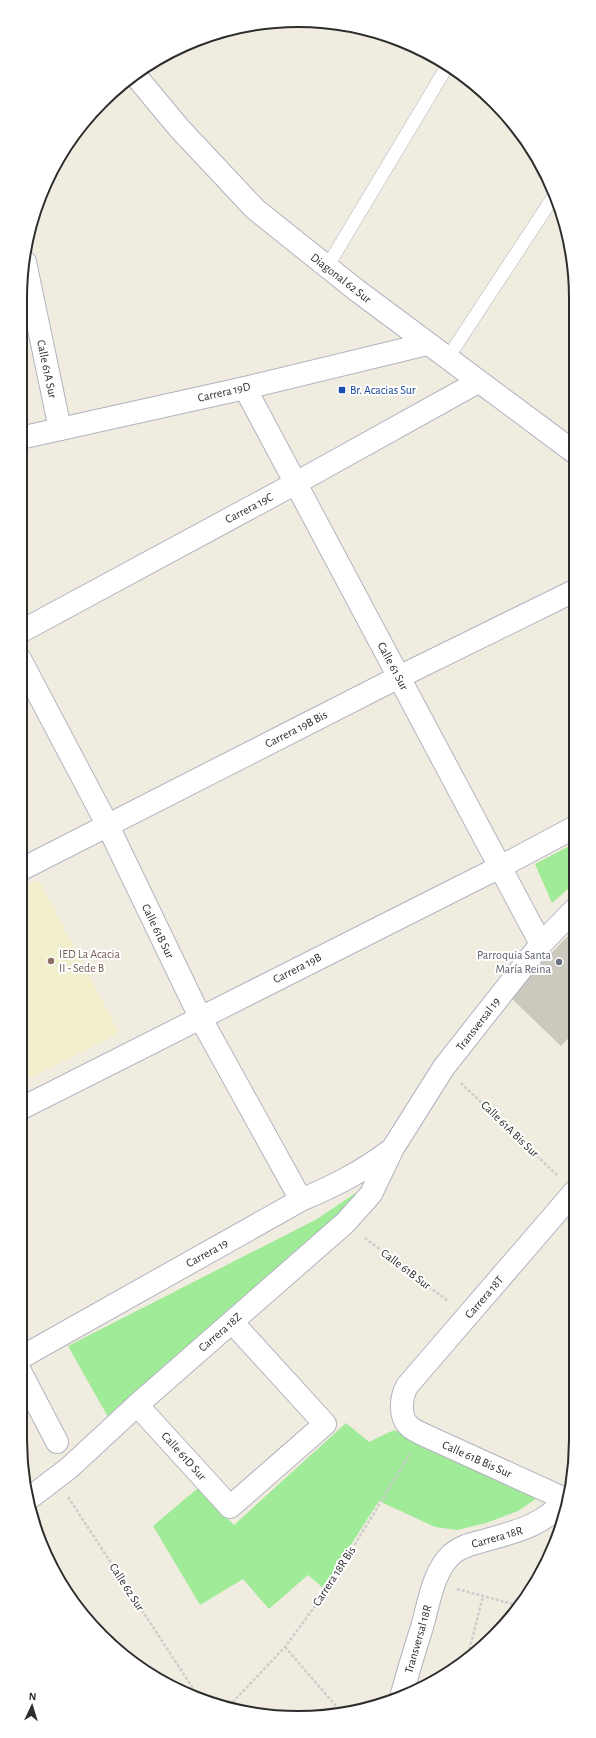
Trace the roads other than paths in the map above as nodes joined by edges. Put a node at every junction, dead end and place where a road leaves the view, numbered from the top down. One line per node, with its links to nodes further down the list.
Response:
1 (445, 70): 4 (lane)
2 (138, 79): 4 (street, Diagonal 62 Sur)
3 (551, 201): 7 (lane)
4 (327, 267): 6 (street, Diagonal 62 Sur)
5 (28, 277): 10 (street, Calle 61A Sur)
6 (427, 344): 7 (street, Diagonal 62 Sur); 9 (street, Carrera 19D)
7 (447, 359): 8 (street, Diagonal 62 Sur)
8 (478, 382): 12 (street, Diagonal 62 Sur); 13 (street, Carrera 19C)
9 (246, 388): 10 (street, Carrera 19D); 13 (street, Calle 61 Sur)
10 (60, 429): 11 (street, Carrera 19D)
11 (27, 436)
12 (569, 448)
13 (296, 483): 15 (street, Carrera 19C); 17 (street, Calle 61 Sur)
14 (569, 593): 17 (street, Carrera 19B Bis)
15 (27, 628)
16 (27, 672): 18 (street, Calle 61B Sur)
17 (399, 677): 18 (street, Carrera 19B Bis); 21 (street, Calle 61 Sur)
18 (107, 824): 20 (street, Carrera 19B Bis); 24 (street, Calle 61B Sur)
19 (569, 830): 21 (street, Carrera 19B)
20 (27, 867)
21 (500, 867): 23 (street, Calle 61 Sur); 24 (street, Carrera 19B)
22 (569, 914): 23 (street, Transversal 19)
23 (541, 944): 26 (street, Transversal 19)
24 (200, 1017): 25 (street, Carrera 19B); 28 (street, Calle 61B Sur)
25 (27, 1105)
26 (393, 1148): 28 (street, Carrera 19); 29 (street, Carrera 18Z)
27 (569, 1199): 33 (street, Carrera 18T)
28 (301, 1200): 30 (street, Carrera 19)
29 (232, 1322): 32 (street, Carrera 18Z); 32 (street, Calle 61D Sur)
30 (27, 1354)
31 (27, 1384): 34 (street)
32 (137, 1405): 35 (street, Carrera 18Z)
33 (402, 1407): 36 (street, Calle 61B Bis Sur)
34 (57, 1442)
35 (33, 1496)
36 (563, 1497)
37 (561, 1505): 38 (street, Carrera 18R)
38 (434, 1584): 39 (street, Transversal 18R)
39 (403, 1689)

